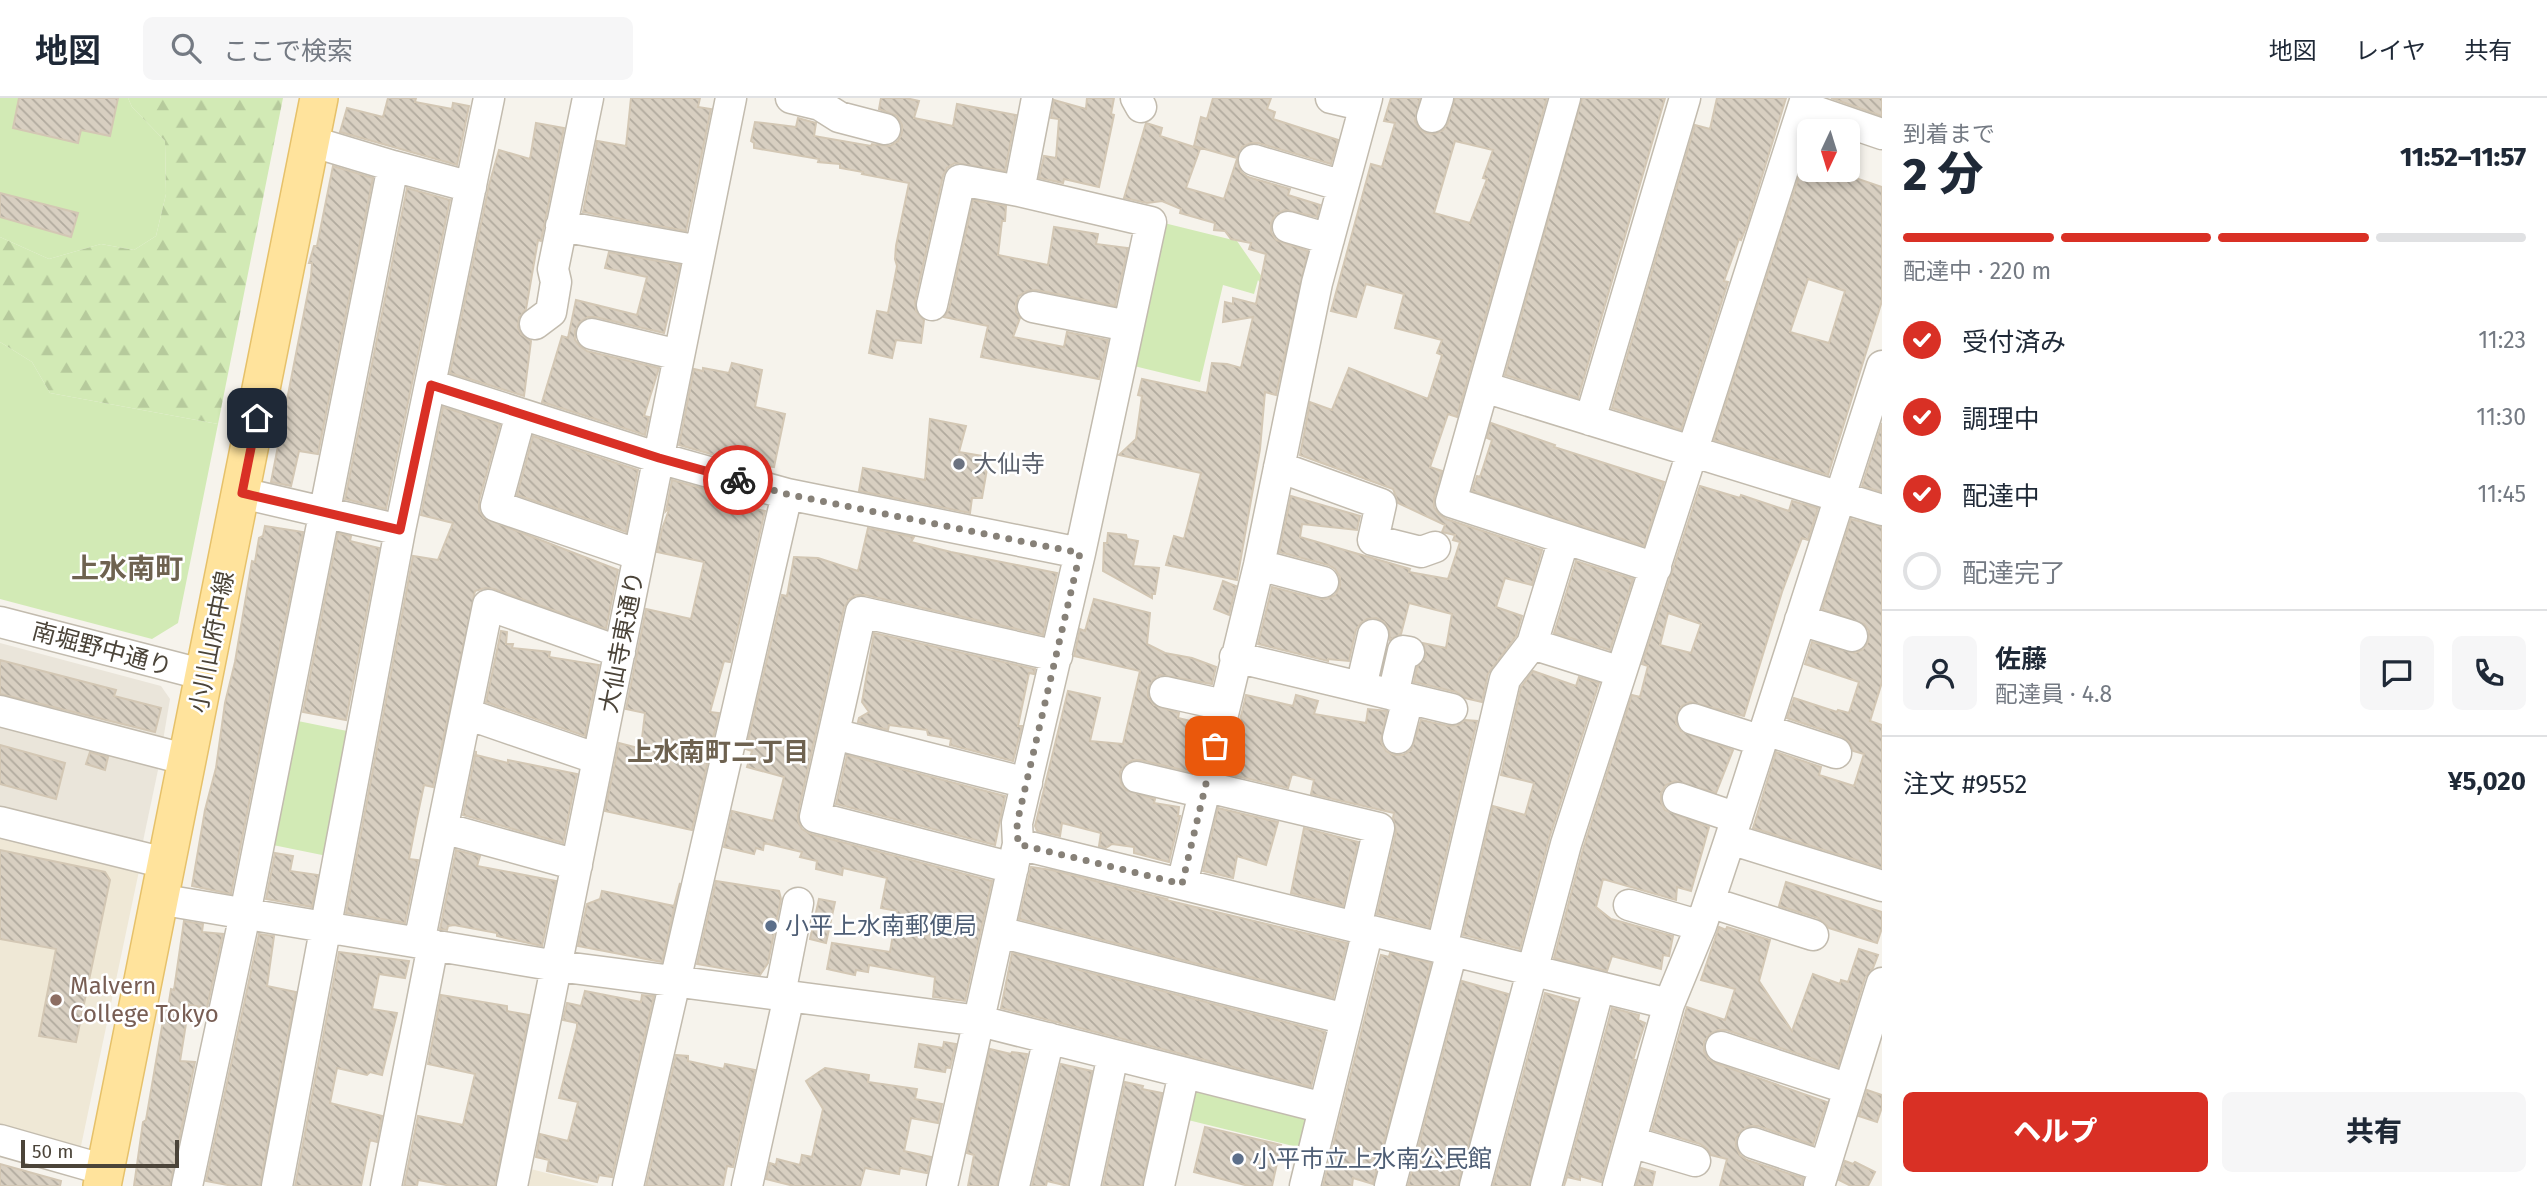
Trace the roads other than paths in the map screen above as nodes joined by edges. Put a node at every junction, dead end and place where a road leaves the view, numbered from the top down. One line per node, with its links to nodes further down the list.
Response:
1 (319, 98): 15 (main road, 小川山府中線)
2 (489, 98): 19 (street)
3 (588, 98): 21 (street)
4 (731, 98): 24 (street, 大仙寺東通り)
5 (791, 98): 10 (street)
6 (1331, 98): 11 (street)
7 (1565, 98): 33 (street)
8 (1685, 98): 35 (street)
9 (1030, 100): 20 (street)
10 (821, 101): 13 (street)
11 (1366, 102): 18 (street)
12 (1805, 102): 14 (street); 36 (street)
13 (885, 129)
14 (1882, 134)
15 (310, 141): 17 (street); 39 (main road, 小川山府中線)
16 (1254, 160): 18 (street)
17 (393, 166): 19 (street); 43 (street)
18 (1343, 186): 23 (street)
19 (471, 187): 32 (street)
20 (1019, 191): 25 (street); 28 (street)
21 (561, 226): 24 (street); 27 (street)
22 (1287, 227): 23 (street)
23 (1329, 239): 38 (street)
24 (700, 251): 30 (street, 大仙寺東通り)
25 (932, 305)
26 (1033, 307): 28 (street)
27 (535, 324)
28 (1128, 326): 47 (street)
29 (592, 334): 30 (street)
30 (679, 355): 37 (street, 大仙寺東通り)
31 (1882, 366): 41 (street)
32 (431, 385): 34 (street); 44 (street)
33 (1484, 387): 35 (street); 45 (street)
34 (521, 414): 37 (street); 48 (street)
35 (1590, 420): 36 (street)
36 (1693, 452): 41 (street); 50 (street)
37 (659, 458): 40 (street); 48 (street, 大仙寺東通り)
38 (1279, 467): 46 (street); 49 (street)
39 (242, 493): 43 (street); 62 (main road, 小川山府中線)
40 (786, 494): 47 (street); 102 (street)
41 (1838, 497): 42 (street); 52 (street)
42 (1882, 510)
43 (325, 513): 44 (street); 92 (street)
44 (400, 530): 94 (street)
45 (1564, 538): 50 (street); 56 (street)
46 (1435, 547)
47 (1080, 553): 59 (street)
48 (639, 555): 57 (street, 大仙寺東通り)
49 (1259, 565): 51 (street); 60 (street)
50 (1656, 568): 61 (street)
51 (1323, 582)
52 (1800, 620): 55 (street); 72 (street)
53 (0, 622): 62 (street, 南堀野中通り)
54 (1373, 635): 63 (street)
55 (1852, 636)
56 (1532, 644): 61 (street); 99 (street)
57 (620, 652): 69 (street); 75 (street, 大仙寺東通り)
58 (1409, 652): 65 (street)
59 (1057, 656): 71 (street); 78 (street)
60 (1235, 657): 63 (street); 66 (street)
61 (1621, 672): 101 (street)
62 (205, 675): 76 (main road, 小川山府中線)
63 (1361, 687): 65 (street)
64 (1165, 692): 66 (street)
65 (1401, 697): 67 (street); 73 (street)
66 (1224, 705): 79 (street)
67 (1452, 709)
68 (0, 711): 76 (street)
69 (467, 714): 75 (street); 82 (street)
70 (1693, 719): 72 (street)
71 (834, 734): 78 (street); 84 (street)
72 (1764, 736): 74 (street); 83 (street)
73 (1398, 738)
74 (1836, 753)
75 (598, 759): 86 (street, 大仙寺東通り)
76 (188, 760): 85 (main road, 小川山府中線)
77 (1137, 777): 79 (street)
78 (1027, 783): 84 (street)
79 (1206, 790): 87 (street); 95 (street)
80 (1678, 798): 83 (street)
81 (0, 822): 85 (street)
82 (443, 828): 86 (street); 98 (street)
83 (1734, 828): 88 (street); 93 (street)
84 (1015, 856): 87 (street); 96 (street)
85 (165, 863): 89 (main road, 小川山府中線)
86 (577, 865): 100 (street, 大仙寺東通り)
87 (1182, 884): 95 (street)
88 (1882, 886)
89 (158, 899): 92 (street); 120 (main road, 小川山府中線)
90 (798, 903): 105 (street)
91 (1629, 905): 93 (street)
92 (245, 914): 94 (street); 121 (street)
93 (1705, 914): 97 (street); 106 (street)
94 (325, 927): 98 (street); 122 (street)
95 (1362, 928): 99 (street); 107 (street)
96 (999, 932): 107 (street); 108 (street)
97 (1813, 935)
98 (426, 944): 100 (street); 123 (street)
99 (1447, 949): 101 (street); 132 (street)
100 (557, 966): 102 (street); 124 (street, 大仙寺東通り)
101 (1531, 970): 104 (street); 133 (street)
102 (676, 981): 105 (street); 125 (street)
103 (1882, 983): 113 (street)
104 (1599, 987): 106 (street); 134 (street)
105 (785, 995): 108 (street); 126 (street)
106 (1669, 1004): 116 (street)
107 (1346, 1019): 114 (street)
108 (980, 1021): 109 (street); 127 (street)
109 (1049, 1038): 111 (street); 128 (street)
110 (1721, 1047): 113 (street)
111 (1114, 1055): 112 (street); 129 (street)
112 (1184, 1073): 114 (street); 130 (street)
113 (1849, 1089): 119 (street)
114 (1324, 1108): 131 (street)
115 (0, 1140): 120 (street)
116 (1631, 1142): 118 (street); 135 (street)
117 (1753, 1143): 119 (street)
118 (1695, 1161)
119 (1822, 1176)
120 (104, 1178)
121 (187, 1186)
122 (277, 1186)
123 (386, 1186)
124 (512, 1186)
125 (628, 1186)
126 (747, 1186)
127 (942, 1186)
128 (1014, 1186)
129 (1085, 1186)
130 (1159, 1186)
131 (1305, 1186)
132 (1390, 1186)
133 (1475, 1186)
134 (1546, 1186)
135 (1618, 1186)

